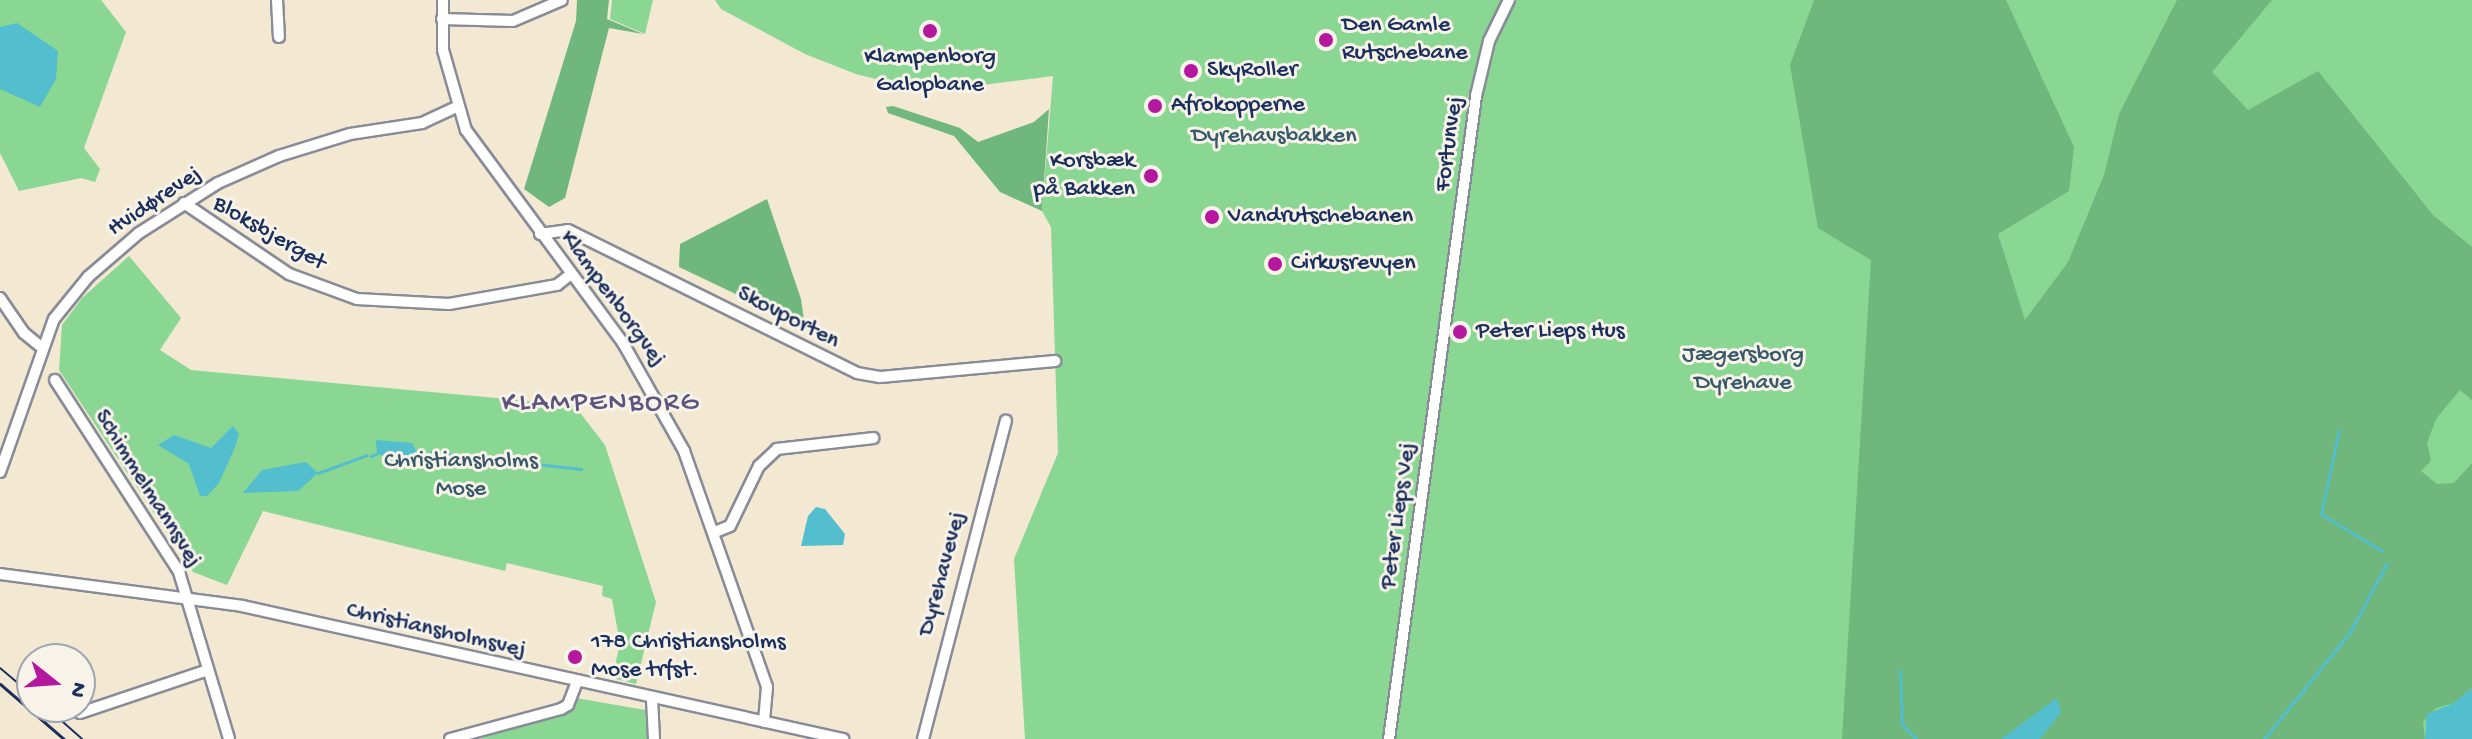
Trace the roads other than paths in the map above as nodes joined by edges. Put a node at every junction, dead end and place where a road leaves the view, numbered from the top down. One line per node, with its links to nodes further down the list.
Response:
1 (277, 0): 6 (street)
2 (443, 0): 5 (street, Klampenborgvej)
3 (562, 0): 5 (street)
4 (1509, 0): 11 (street, Fortunvej)
5 (442, 19): 7 (street, Klampenborgvej)
6 (279, 37)
7 (456, 107): 8 (street, Hvidørevej); 9 (street, Klampenborgvej)
8 (184, 203): 10 (street, Bloksbjerget); 13 (street, Hvidørevej)
9 (540, 234): 10 (street, Klampenborgvej); 14 (street, Skovporten)
10 (571, 274): 19 (street, Klampenborgvej)
11 (1449, 299): 34 (street, Peter Lieps Vej)
12 (1, 301): 13 (street)
13 (41, 347): 18 (street, Hvidørevej)
14 (1055, 361)
15 (55, 380): 23 (street, Schimmelmannsvej)
16 (1006, 421): 33 (street, Dyrehavevej)
17 (873, 438): 19 (street)
18 (0, 472)
19 (715, 532): 28 (street, Klampenborgvej)
20 (0, 565): 22 (street, Christiansholmsvej)
21 (0, 574): 22 (street, Christiansholmsvej)
22 (18, 574): 23 (street, Christiansholmsvej)
23 (186, 598): 24 (street, Schimmelmannsvej); 25 (street, Christiansholmsvej)
24 (208, 670): 27 (street); 29 (street, Schimmelmannsvej)
25 (576, 684): 26 (street, Christiansholmsvej); 30 (street)
26 (652, 699): 28 (street, Christiansholmsvej); 31 (street)
27 (96, 708)
28 (764, 722): 32 (street, Christiansholmsvej)
29 (229, 739)
30 (450, 739)
31 (654, 739)
32 (843, 739)
33 (923, 739)
34 (1389, 739)

